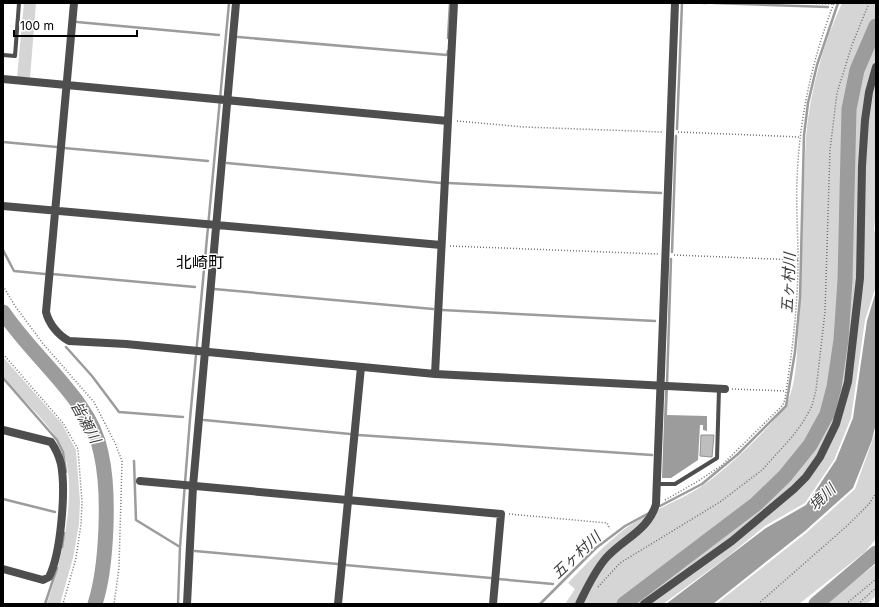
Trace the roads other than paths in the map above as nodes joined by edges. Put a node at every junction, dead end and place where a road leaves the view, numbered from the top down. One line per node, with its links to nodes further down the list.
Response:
1 (19, 3): 6 (lane)
2 (74, 3): 9 (street)
3 (236, 3): 10 (street)
4 (454, 3): 11 (street)
5 (675, 3): 19 (street)
6 (3, 55)
7 (876, 67): 31 (street)
8 (3, 79): 9 (street)
9 (67, 85): 10 (street); 13 (street)
10 (226, 100): 11 (street); 14 (street)
11 (448, 121): 15 (street)
12 (3, 206): 13 (street)
13 (55, 211): 14 (street); 16 (street)
14 (215, 225): 15 (street); 16 (street)
15 (441, 245): 18 (street)
16 (204, 351): 17 (street); 24 (street)
17 (360, 366): 18 (street); 25 (street)
18 (435, 374): 19 (street)
19 (660, 387): 20 (street); 23 (street)
20 (722, 389): 23 (lane)
21 (3, 430): 26 (street)
22 (140, 481): 24 (street)
23 (657, 484): 30 (street)
24 (191, 486): 25 (street); 27 (street)
25 (348, 500): 28 (street); 29 (street)
26 (3, 569)
27 (187, 604)
28 (338, 604)
29 (493, 604)
30 (579, 604)
31 (644, 604)

